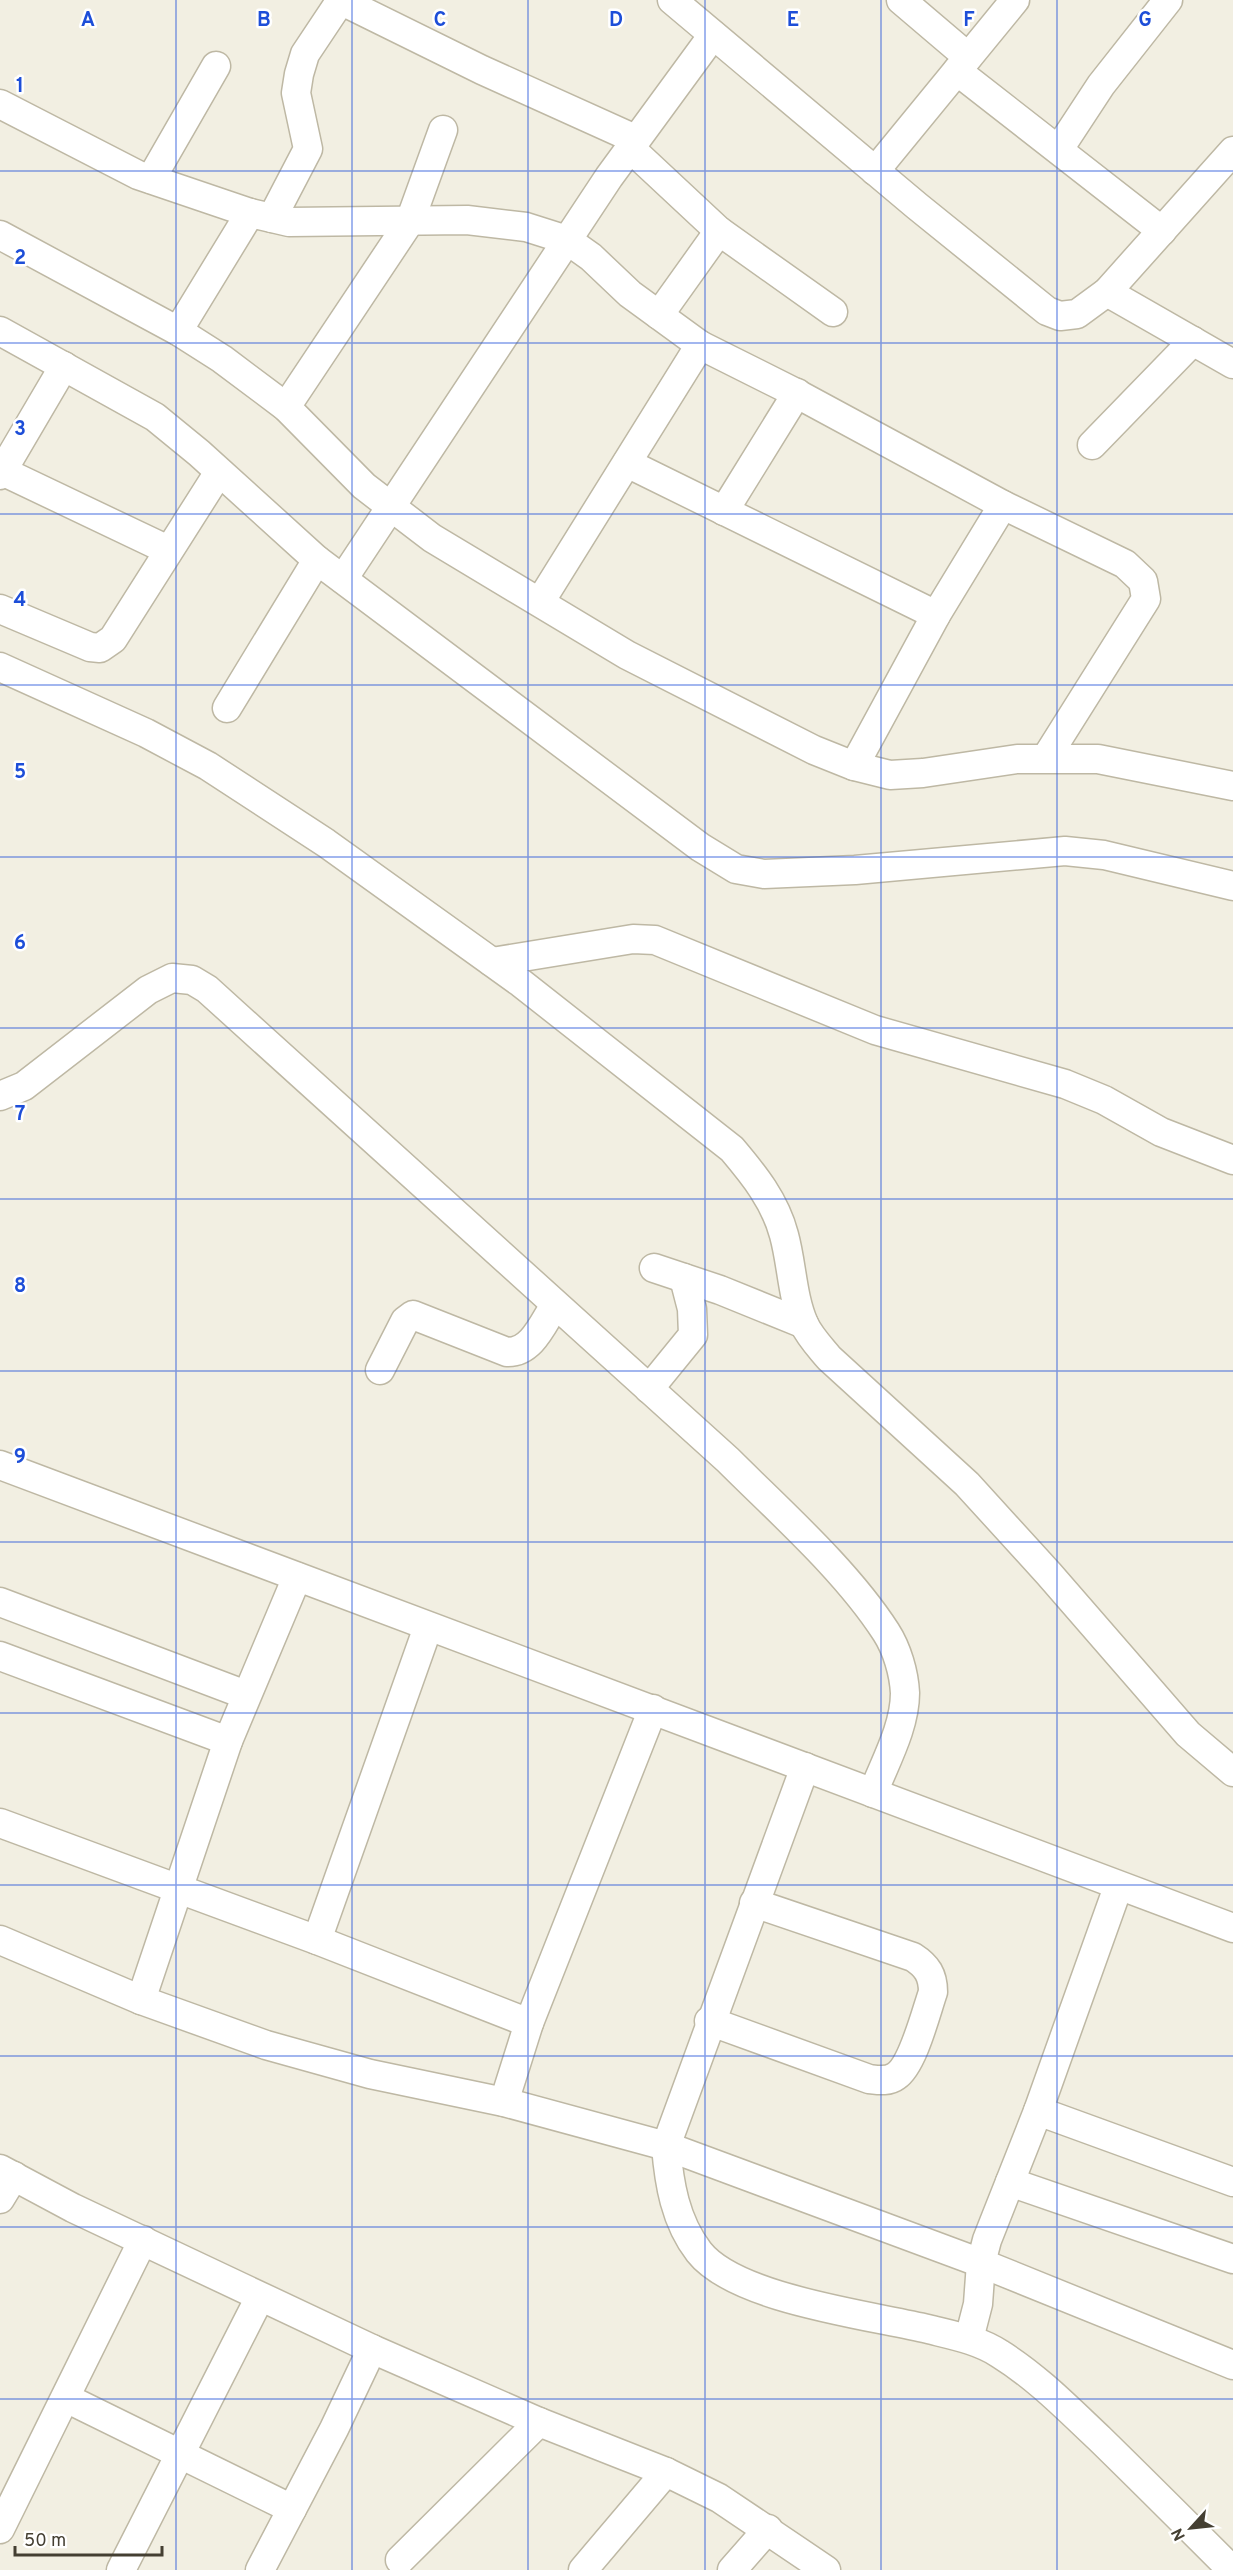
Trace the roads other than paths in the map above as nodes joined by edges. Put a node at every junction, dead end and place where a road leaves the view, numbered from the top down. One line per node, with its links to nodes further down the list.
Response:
1 (672, 0): 6 (street)
2 (901, 0): 7 (street)
3 (1015, 0): 7 (street)
4 (1168, 0): 12 (street)
5 (349, 2): 11 (street); 16 (street)
6 (713, 35): 11 (street); 14 (street)
7 (963, 64): 12 (street); 14 (street)
8 (216, 66): 15 (street)
9 (0, 104): 15 (street)
10 (443, 130): 17 (street)
11 (632, 143): 18 (street); 21 (street)
12 (1059, 149): 19 (street)
13 (1233, 151): 19 (street)
14 (875, 171): 22 (street)
15 (151, 179): 16 (street)
16 (261, 215): 17 (street); 26 (street)
17 (410, 221): 21 (street); 32 (street)
18 (719, 231): 23 (street); 24 (street)
19 (1162, 231): 22 (street)
20 (0, 235): 26 (street)
21 (567, 240): 24 (street); 39 (street)
22 (1107, 292): 27 (street)
23 (833, 312)
24 (659, 315): 28 (street)
25 (0, 331): 30 (street)
26 (178, 331): 32 (street)
27 (1193, 341): 29 (street); 33 (street)
28 (700, 345): 31 (street); 34 (street)
29 (1233, 364)
30 (64, 366): 35 (street); 36 (street)
31 (797, 393): 37 (street); 38 (street)
32 (286, 407): 39 (street)
33 (1092, 445)
34 (627, 463): 38 (street); 43 (street)
35 (219, 472): 40 (street); 41 (street)
36 (1, 473): 40 (street)
37 (1003, 505): 45 (street); 48 (street)
38 (724, 511): 45 (street)
39 (386, 515): 42 (street); 43 (street)
40 (168, 550): 44 (street)
41 (317, 560): 42 (street); 47 (street)
42 (348, 572): 51 (street)
43 (540, 602): 49 (street)
44 (0, 609)
45 (936, 615): 49 (street)
46 (0, 667): 52 (street)
47 (227, 708)
48 (1046, 758): 49 (street); 50 (street)
49 (854, 766)
50 (1233, 786)
51 (1233, 886)
52 (492, 962): 54 (street); 58 (street)
53 (0, 1096): 57 (street)
54 (1233, 1160)
55 (654, 1268): 56 (street)
56 (684, 1278): 58 (street); 60 (street)
57 (555, 1305): 59 (street); 60 (street)
58 (804, 1324): 70 (street)
59 (380, 1370)
60 (649, 1389): 71 (street)
61 (0, 1465): 62 (street)
62 (297, 1577): 64 (street); 66 (street)
63 (0, 1602): 66 (street)
64 (428, 1627): 67 (street); 78 (street)
65 (0, 1656): 68 (street)
66 (246, 1695): 68 (street)
67 (653, 1709): 69 (street); 81 (street)
68 (228, 1741): 74 (street)
69 (805, 1767): 71 (street); 75 (street)
70 (1233, 1772)
71 (873, 1793): 73 (street)
72 (0, 1822): 74 (street)
73 (1118, 1887): 76 (street); 83 (street)
74 (177, 1888): 78 (street); 79 (street)
75 (754, 1903): 80 (street); 80 (street)
76 (1233, 1928)
77 (0, 1940): 79 (street)
78 (317, 1940): 81 (street)
79 (141, 2000): 82 (street)
80 (709, 2021): 84 (street)
81 (529, 2024): 82 (street)
82 (504, 2102): 84 (street)
83 (1038, 2111): 86 (street); 87 (street)
84 (666, 2146): 90 (street); 92 (street)
85 (5, 2181): 88 (street)
86 (1010, 2182): 89 (street); 90 (street)
87 (1233, 2182)
88 (143, 2240): 91 (street); 95 (street)
89 (1233, 2259)
90 (981, 2264): 92 (street); 94 (street)
91 (260, 2297): 93 (street); 97 (street)
92 (969, 2339): 108 (street)
93 (372, 2349): 96 (street); 99 (street)
94 (1233, 2365)
95 (66, 2398): 97 (street); 100 (street)
96 (539, 2422): 98 (street); 102 (street)
97 (180, 2456): 99 (street); 103 (street)
98 (666, 2472): 101 (street); 105 (street)
99 (292, 2509): 104 (street)
100 (0, 2529)
101 (768, 2529): 106 (street); 107 (street)
102 (400, 2560)
103 (120, 2570)
104 (260, 2570)
105 (583, 2570)
106 (732, 2570)
107 (826, 2570)
108 (1232, 2570)

